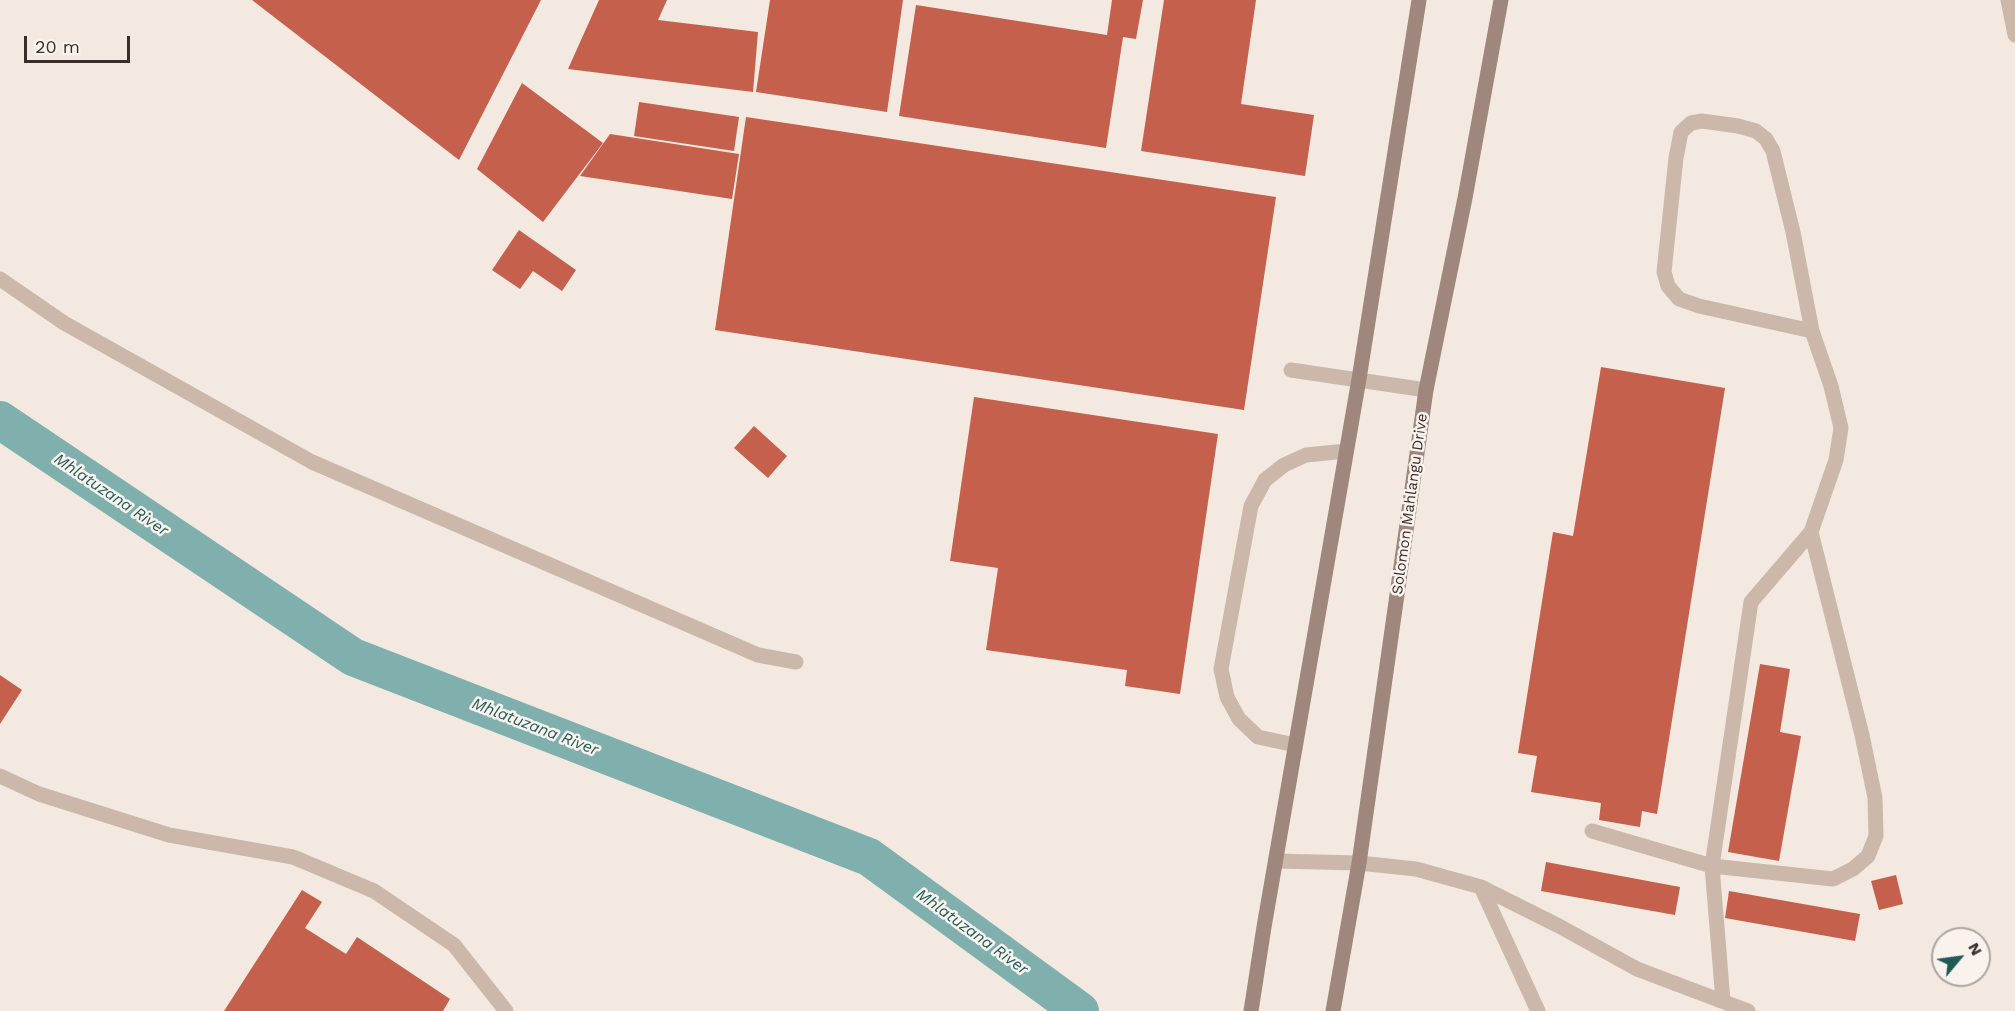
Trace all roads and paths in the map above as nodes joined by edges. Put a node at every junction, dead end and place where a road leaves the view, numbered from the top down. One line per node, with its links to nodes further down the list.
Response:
1 (1419, 0): 8 (main road)
2 (1500, 0): 9 (main road, Solomon Mahlangu Drive)
3 (2008, 0): 4 (lane)
4 (2015, 35)
5 (0, 279): 12 (lane)
6 (1812, 331): 6 (lane); 11 (lane)
7 (1291, 370): 8 (lane)
8 (1359, 379): 9 (lane); 10 (main road)
9 (1426, 390): 17 (main road, Solomon Mahlangu Drive)
10 (1346, 452): 13 (main road); 13 (lane)
11 (1811, 532): 18 (lane); 18 (lane)
12 (796, 662)
13 (1295, 745): 16 (main road)
14 (0, 776): 21 (lane)
15 (1592, 831): 18 (lane)
16 (1276, 861): 17 (lane); 22 (main road)
17 (1359, 863): 19 (lane); 23 (main road, Solomon Mahlangu Drive)
18 (1712, 866): 20 (lane)
19 (1481, 887): 20 (lane); 24 (lane)
20 (1723, 1001): 25 (lane)
21 (506, 1011)
22 (1251, 1011)
23 (1333, 1011)
24 (1538, 1011)
25 (1748, 1011)

